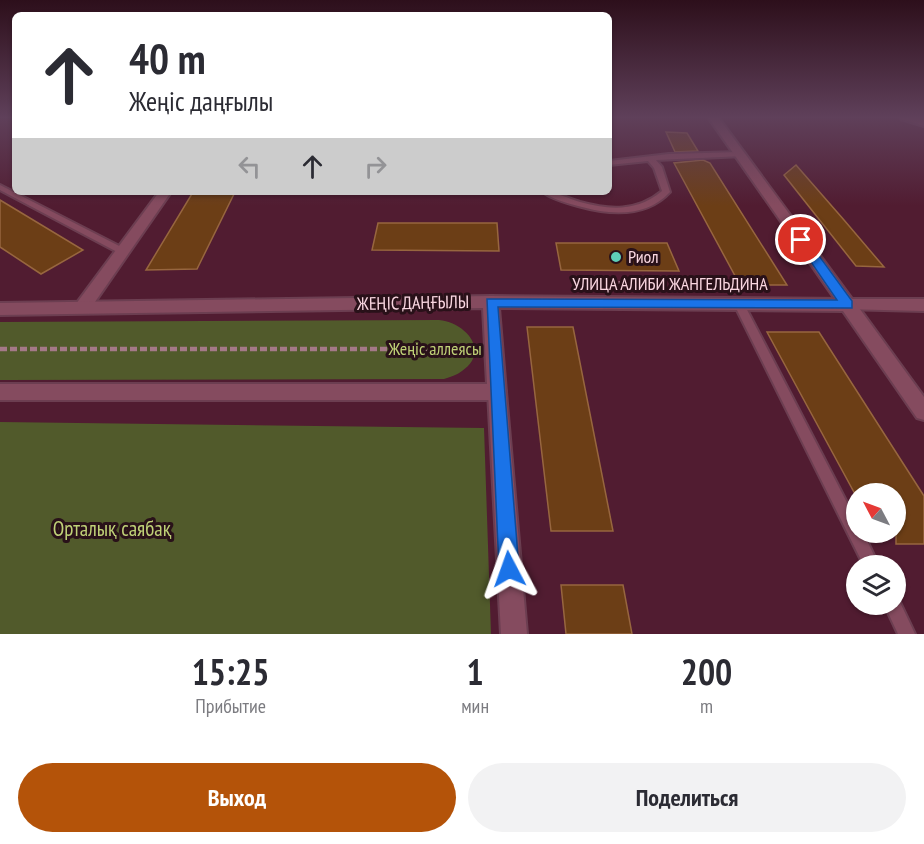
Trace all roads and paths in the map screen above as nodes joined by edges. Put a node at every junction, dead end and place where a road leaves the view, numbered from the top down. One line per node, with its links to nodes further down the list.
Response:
1 (735, 147): 2 (main road)
2 (740, 154): 3 (lane); 11 (main road)
3 (650, 158): 4 (lane); 7 (lane)
4 (612, 163)
5 (15, 195): 8 (lane)
6 (163, 195): 8 (main road)
7 (554, 195)
8 (124, 252): 13 (main road)
9 (491, 302): 10 (main road, УЛИЦА АЛИБИ ЖАНГЕЛЬДИНА); 13 (main road, ЖЕҢІС ДАҢҒЫЛЫ); 16 (main road, ЖЕҢІС ДАҢҒЫЛЫ)
10 (738, 304): 11 (main road, УЛИЦА АЛИБИ ЖАНГЕЛЬДИНА); 20 (lane)
11 (848, 305): 12 (main road, УЛИЦА АЛИБИ ЖАНГЕЛЬДИНА); 19 (main road)
12 (924, 305)
13 (82, 308): 14 (main road, ЖЕҢІС ДАҢҒЫЛЫ)
14 (0, 309)
15 (0, 349): 16 (path)
16 (495, 349): 18 (main road, ЖЕҢІС ДАҢҒЫЛЫ)
17 (0, 392): 18 (main road)
18 (497, 392): 22 (main road, ЖЕҢІС ДАҢҒЫЛЫ)
19 (924, 412)
20 (866, 555)
21 (898, 615): 23 (lane)
22 (514, 634)
23 (907, 634)

